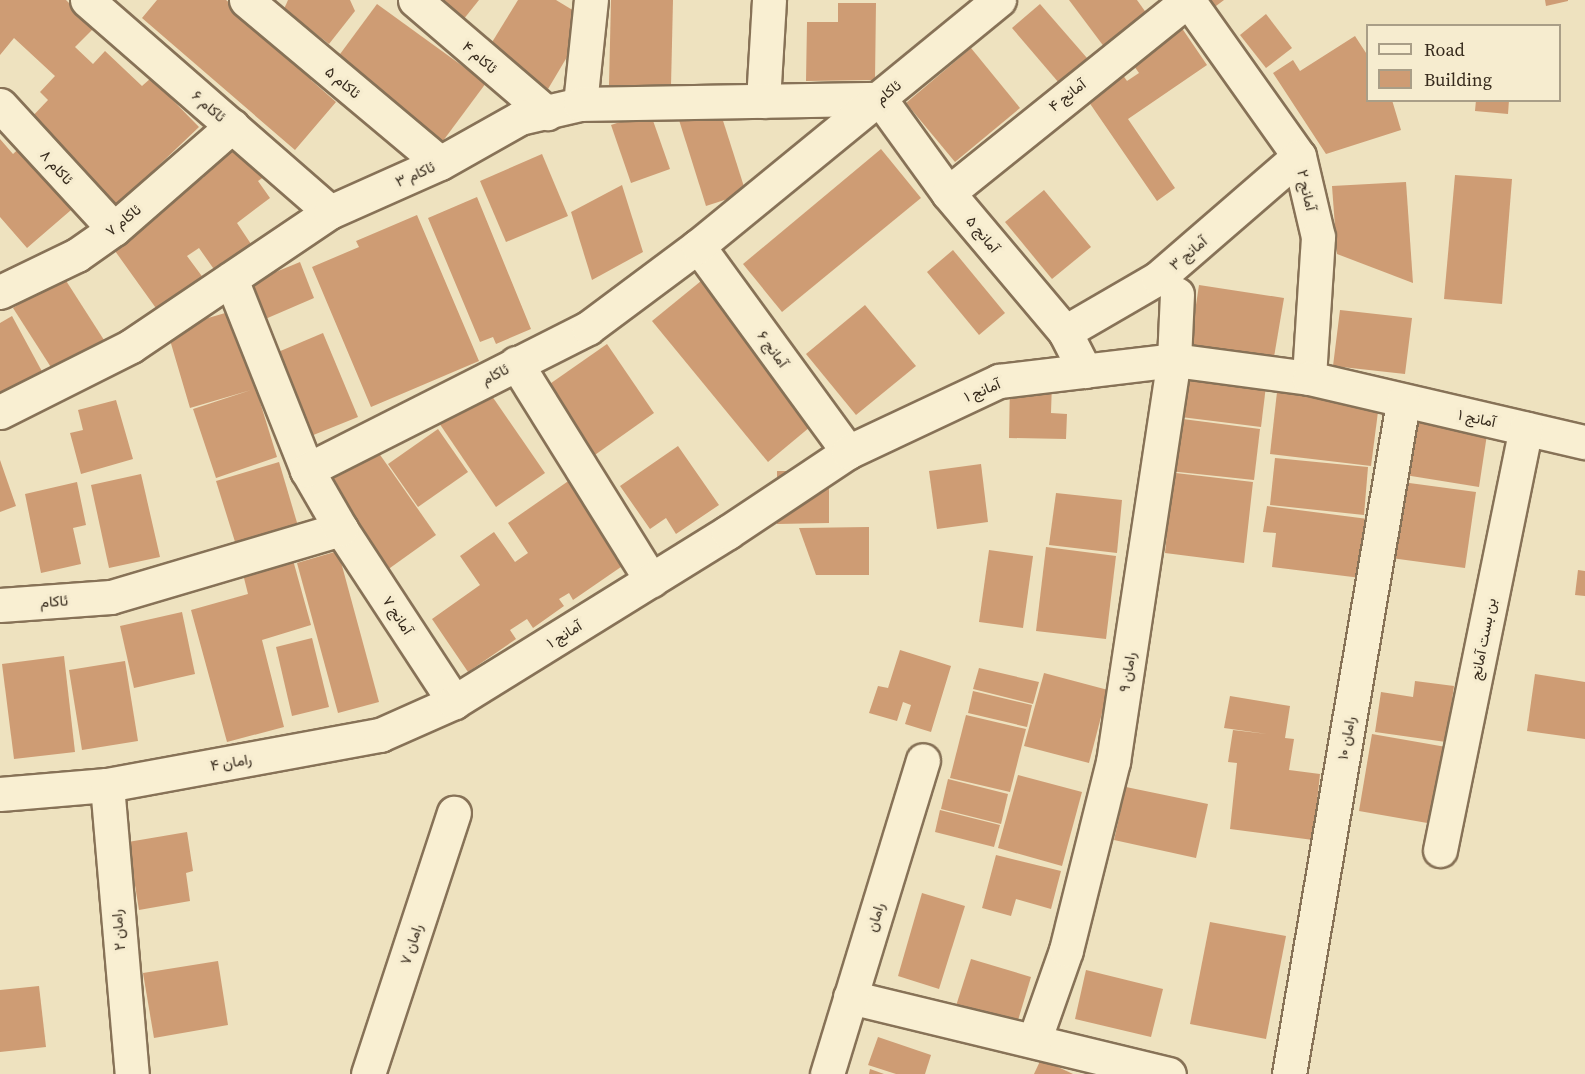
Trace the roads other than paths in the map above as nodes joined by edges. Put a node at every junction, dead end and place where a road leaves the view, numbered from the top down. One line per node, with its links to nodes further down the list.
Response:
1 (87, 0): 13 (street, ئاکام ۶)
2 (246, 0): 15 (street, ئاکام ۵)
3 (415, 0): 12 (street, ئاکام ۴)
4 (591, 0): 10 (street)
5 (769, 0): 9 (street)
6 (999, 0): 8 (street, ئاکام)
7 (1188, 0): 14 (street, آمانج ۲); 16 (street, آمانج ۴)
8 (880, 99): 9 (street, ئاکام ۳); 16 (street, آمانج ۵); 19 (street, ئاکام)
9 (763, 101): 10 (street, ئاکام ۳)
10 (580, 104): 12 (street, ئاکام ۳)
11 (0, 105): 18 (street, ئاکام ۸)
12 (547, 113): 15 (street, ئاکام ۳)
13 (232, 126): 17 (street, ئاکام ۶); 18 (street, ئاکام ۷)
14 (1299, 156): 23 (street, آمانج ۳); 27 (street, آمانج ۲)
15 (440, 163): 17 (street, ئاکام ۳)
16 (948, 193): 23 (street, آمانج ۵)
17 (330, 212): 20 (street, ئاکام ۳)
18 (114, 229): 21 (street, ئاکام ۷)
19 (698, 246): 25 (street, ئاکام); 32 (street, آمانج ۶)
20 (231, 279): 29 (street, ئاکام ۳); 33 (street)
21 (0, 292)
22 (1177, 294): 24 (street, رامان ۹)
23 (1065, 332): 26 (street, آمانج ۵)
24 (1174, 360): 26 (street, آمانج ۱); 27 (street, آمانج ۱); 44 (street, رامان ۹)
25 (516, 363): 33 (street, ئاکام); 35 (street)
26 (1085, 370): 32 (street, آمانج ۱)
27 (1309, 378): 28 (street, آمانج ۱)
28 (1403, 402): 30 (street, آمانج ۱); 49 (street, رامان ۱۰)
29 (0, 412)
30 (1526, 429): 31 (street, آمانج ۱); 42 (street, بن بست آمانج)
31 (1585, 442)
32 (848, 452): 35 (street, آمانج ۱)
33 (307, 470): 34 (street)
34 (341, 529): 36 (street, ئاکام); 37 (street, آمانج ۷)
35 (651, 580): 37 (street, آمانج ۱)
36 (0, 605)
37 (454, 702): 39 (street, رامان ۴)
38 (923, 760): 43 (street, رامان)
39 (107, 785): 40 (street, رامان ۴); 45 (street, رامان ۲)
40 (0, 794)
41 (454, 813): 46 (street, رامان ۷)
42 (1440, 850)
43 (850, 997): 44 (street); 47 (street, رامان)
44 (1034, 1041): 48 (street)
45 (132, 1074)
46 (368, 1074)
47 (827, 1074)
48 (1169, 1074)
49 (1290, 1074)

